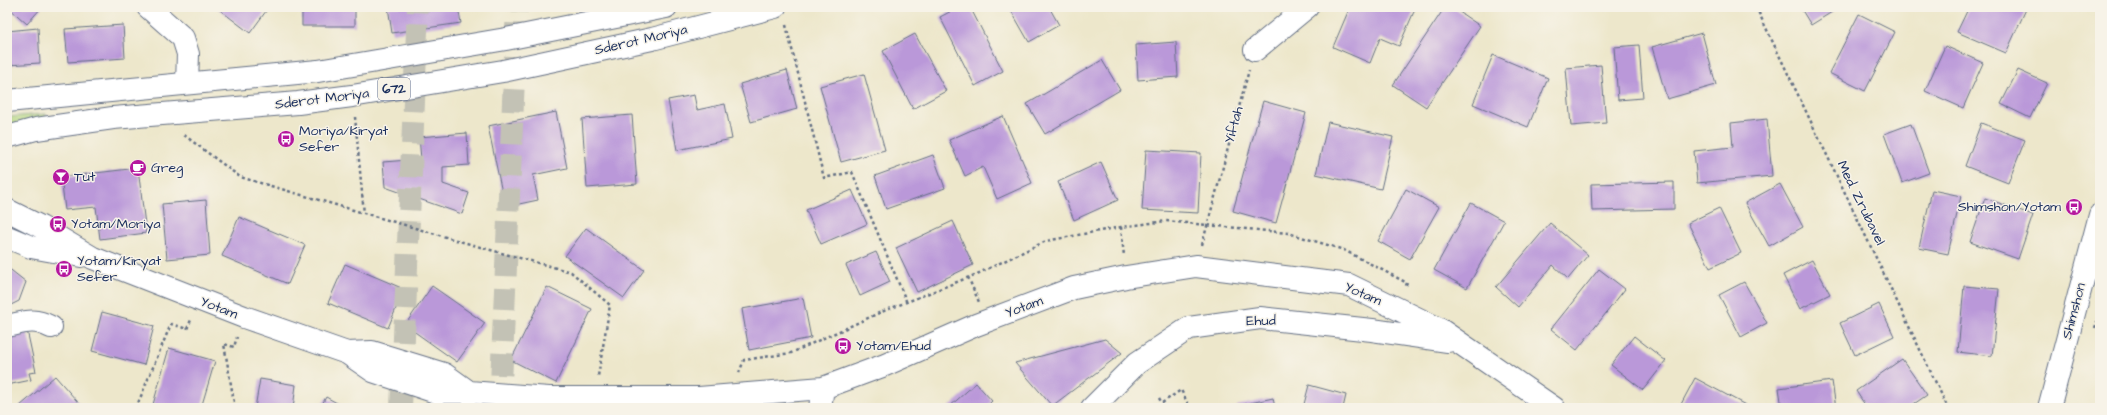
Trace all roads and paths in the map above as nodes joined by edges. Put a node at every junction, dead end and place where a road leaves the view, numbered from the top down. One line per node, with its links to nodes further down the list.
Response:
1 (148, 7): 9 (street)
2 (666, 7): 9 (street, Sderot Moriya / 672)
3 (734, 7): 7 (street)
4 (1307, 7): 8 (street)
5 (1756, 7): 44 (path, Med. Zrubavel)
6 (780, 15): 7 (street, Sderot Moriya / 672); 22 (path)
7 (713, 22): 10 (street, Sderot Moriya / 672)
8 (1255, 50): 20 (path, Yiftah)
9 (187, 83): 11 (street, Sderot Moriya / 672)
10 (352, 96): 12 (street, Sderot Moriya / 672); 15 (path)
11 (7, 101)
12 (157, 115): 13 (street, Sderot Moriya / 672); 15 (path)
13 (7, 138)
14 (7, 210): 19 (street, Yotam)
15 (364, 214): 30 (path)
16 (2100, 215): 35 (street, Shimshon)
17 (1121, 227): 21 (path)
18 (7, 237): 19 (street, Yotam)
19 (93, 258): 28 (street, Yotam)
20 (1196, 266): 21 (street, Yotam); 26 (street, Yotam)
21 (1126, 277): 31 (street, Yotam)
22 (907, 302)
23 (7, 326): 24 (street)
24 (51, 327)
25 (187, 329): 37 (path)
26 (1459, 342): 41 (street, Ehud); 43 (street, Yotam)
27 (234, 347): 38 (path)
28 (347, 353): 29 (street, Yotam); 33 (street, Yotam)
29 (408, 383): 33 (street, Yotam); 40 (street)
30 (595, 398): 33 (street, Yotam); 34 (street, Yotam)
31 (821, 398): 34 (street, Yotam)
32 (1158, 398): 42 (path)
33 (467, 400)
34 (700, 403)
35 (2049, 406)
36 (255, 407): 39 (path)
37 (136, 408)
38 (235, 408)
39 (250, 408)
40 (428, 408)
41 (1092, 408)
42 (1190, 408)
43 (1554, 408)
44 (1948, 408)

